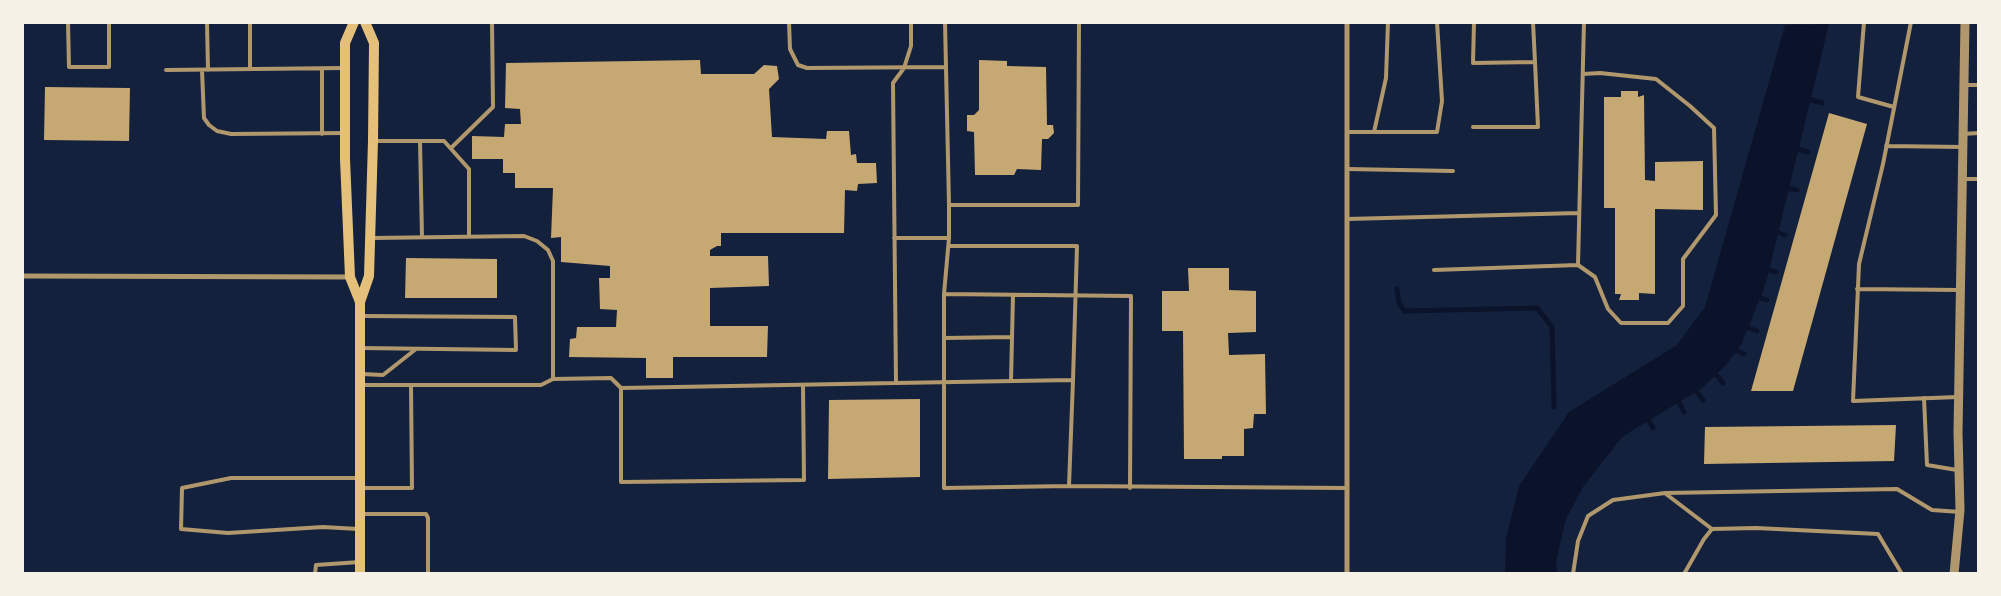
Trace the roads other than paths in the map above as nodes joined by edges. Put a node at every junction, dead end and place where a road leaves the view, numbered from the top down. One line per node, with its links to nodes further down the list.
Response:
1 (68, 22): 2 (lane)
2 (109, 22)
3 (207, 22): 29 (lane)
4 (250, 22): 26 (lane)
5 (354, 22): 24 (main road)
6 (365, 22): 41 (main road)
7 (492, 22): 45 (lane)
8 (789, 22): 25 (lane)
9 (911, 22): 25 (lane)
10 (945, 22): 22 (lane)
11 (1079, 22): 50 (lane)
12 (1347, 22): 35 (street)
13 (1388, 22): 36 (lane)
14 (1437, 22): 36 (lane)
15 (1474, 22): 21 (lane)
16 (1533, 22): 21 (lane)
17 (1584, 22): 30 (lane)
18 (1864, 22): 33 (lane)
19 (1912, 22): 33 (lane)
20 (1965, 22): 31 (street)
21 (1535, 62): 34 (lane)
22 (946, 67): 25 (lane); 50 (lane)
23 (322, 68): 24 (lane); 26 (lane); 39 (lane)
24 (346, 68): 37 (main road)
25 (904, 68): 56 (lane)
26 (250, 69): 29 (lane)
27 (166, 70): 28 (lane)
28 (202, 70): 29 (lane); 39 (lane)
29 (208, 70)
30 (1583, 74): 51 (lane); 59 (lane)
31 (1964, 85): 32 (lane); 40 (street)
32 (1978, 85)
33 (1894, 107): 43 (lane)
34 (1473, 127)
35 (1347, 132): 36 (lane); 46 (street)
36 (1374, 132)
37 (346, 133): 39 (lane); 62 (main road)
38 (1978, 133): 40 (lane)
39 (322, 134)
40 (1963, 134): 44 (street)
41 (373, 141): 42 (lane); 55 (main road)
42 (420, 141): 45 (lane); 54 (lane)
43 (1886, 146): 44 (lane); 63 (lane)
44 (1962, 147): 48 (street)
45 (450, 148): 53 (lane)
46 (1347, 169): 47 (lane); 52 (street)
47 (1452, 172)
48 (1962, 179): 49 (lane); 64 (street)
49 (1978, 179)
50 (949, 205): 57 (lane)
51 (1579, 213): 52 (lane); 59 (lane)
52 (1347, 220): 90 (street)
53 (469, 236): 54 (lane); 75 (lane)
54 (422, 237): 55 (lane)
55 (370, 238): 68 (main road)
56 (894, 238): 57 (lane); 79 (lane)
57 (948, 238): 58 (lane)
58 (949, 246): 65 (lane); 66 (lane)
59 (1578, 265): 60 (lane)
60 (1434, 270)
61 (22, 276): 62 (street)
62 (350, 278): 68 (main road)
63 (1857, 290): 64 (lane); 85 (lane)
64 (1960, 290): 84 (street)
65 (944, 294): 67 (lane); 71 (lane)
66 (1074, 295): 67 (lane); 76 (lane); 89 (lane)
67 (1013, 296): 70 (lane)
68 (360, 302): 69 (main road)
69 (360, 316): 72 (main road); 73 (lane)
70 (1012, 337): 71 (lane); 77 (lane)
71 (944, 338): 78 (lane)
72 (360, 348): 73 (lane); 74 (main road)
73 (416, 348): 74 (lane)
74 (360, 374): 80 (main road)
75 (553, 379): 81 (lane); 83 (lane)
76 (1073, 380): 77 (lane); 88 (lane)
77 (1011, 381): 78 (lane)
78 (945, 383): 79 (lane); 88 (lane)
79 (896, 384): 82 (lane)
80 (360, 385): 81 (lane); 87 (main road)
81 (411, 385): 87 (lane)
82 (803, 385): 83 (lane); 83 (lane)
83 (621, 388)
84 (1958, 397): 85 (lane); 86 (street)
85 (1924, 398): 86 (lane)
86 (1959, 470): 92 (street)
87 (360, 483): 93 (main road); 94 (lane)
88 (1070, 486): 89 (lane)
89 (1130, 488): 90 (lane)
90 (1347, 488): 100 (street)
91 (1665, 493): 92 (lane); 95 (lane); 101 (lane)
92 (1960, 512): 104 (street)
93 (360, 514): 94 (main road); 99 (lane)
94 (360, 529): 96 (main road)
95 (1712, 529): 102 (lane); 103 (lane)
96 (360, 562): 97 (lane); 98 (main road)
97 (315, 574)
98 (360, 574)
99 (428, 574)
100 (1347, 574)
101 (1573, 574)
102 (1684, 574)
103 (1902, 574)
104 (1954, 574)

